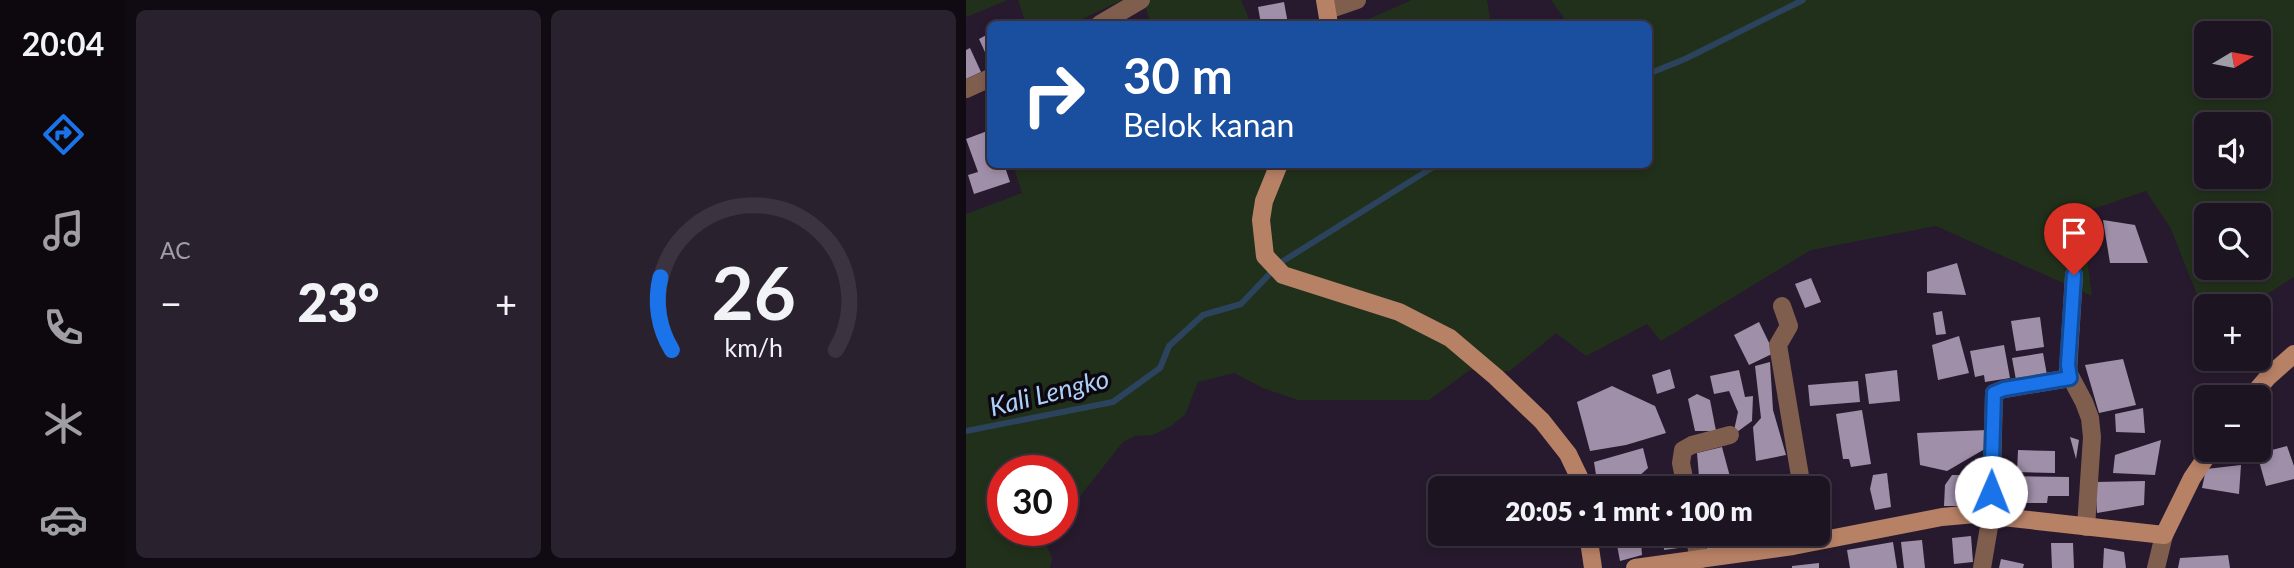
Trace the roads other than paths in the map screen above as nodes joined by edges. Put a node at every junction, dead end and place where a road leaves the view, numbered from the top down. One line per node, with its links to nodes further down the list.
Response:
1 (1141, 0): 4 (street)
2 (1357, 0): 3 (street)
3 (1327, 11)
4 (1105, 21)
5 (987, 79): 6 (street)
6 (966, 89)
7 (1277, 168): 15 (street)
8 (2074, 275): 11 (street)
9 (1782, 306): 17 (street)
10 (2294, 354): 12 (street)
11 (2070, 378): 18 (street); 19 (street)
12 (2261, 385)
13 (1730, 435): 16 (street)
14 (2203, 462): 21 (street)
15 (1579, 476)
16 (1684, 476)
17 (1800, 476)
18 (1991, 515): 19 (street); 20 (street); 29 (street)
19 (2085, 527): 21 (street)
20 (1830, 535)
21 (2164, 535): 30 (street)
22 (1590, 546): 27 (street)
23 (1697, 546): 25 (street)
24 (1786, 546): 26 (street)
25 (1699, 560): 26 (street); 28 (street)
26 (1740, 561)
27 (1593, 568)
28 (1635, 568)
29 (1982, 568)
30 (2156, 568)

